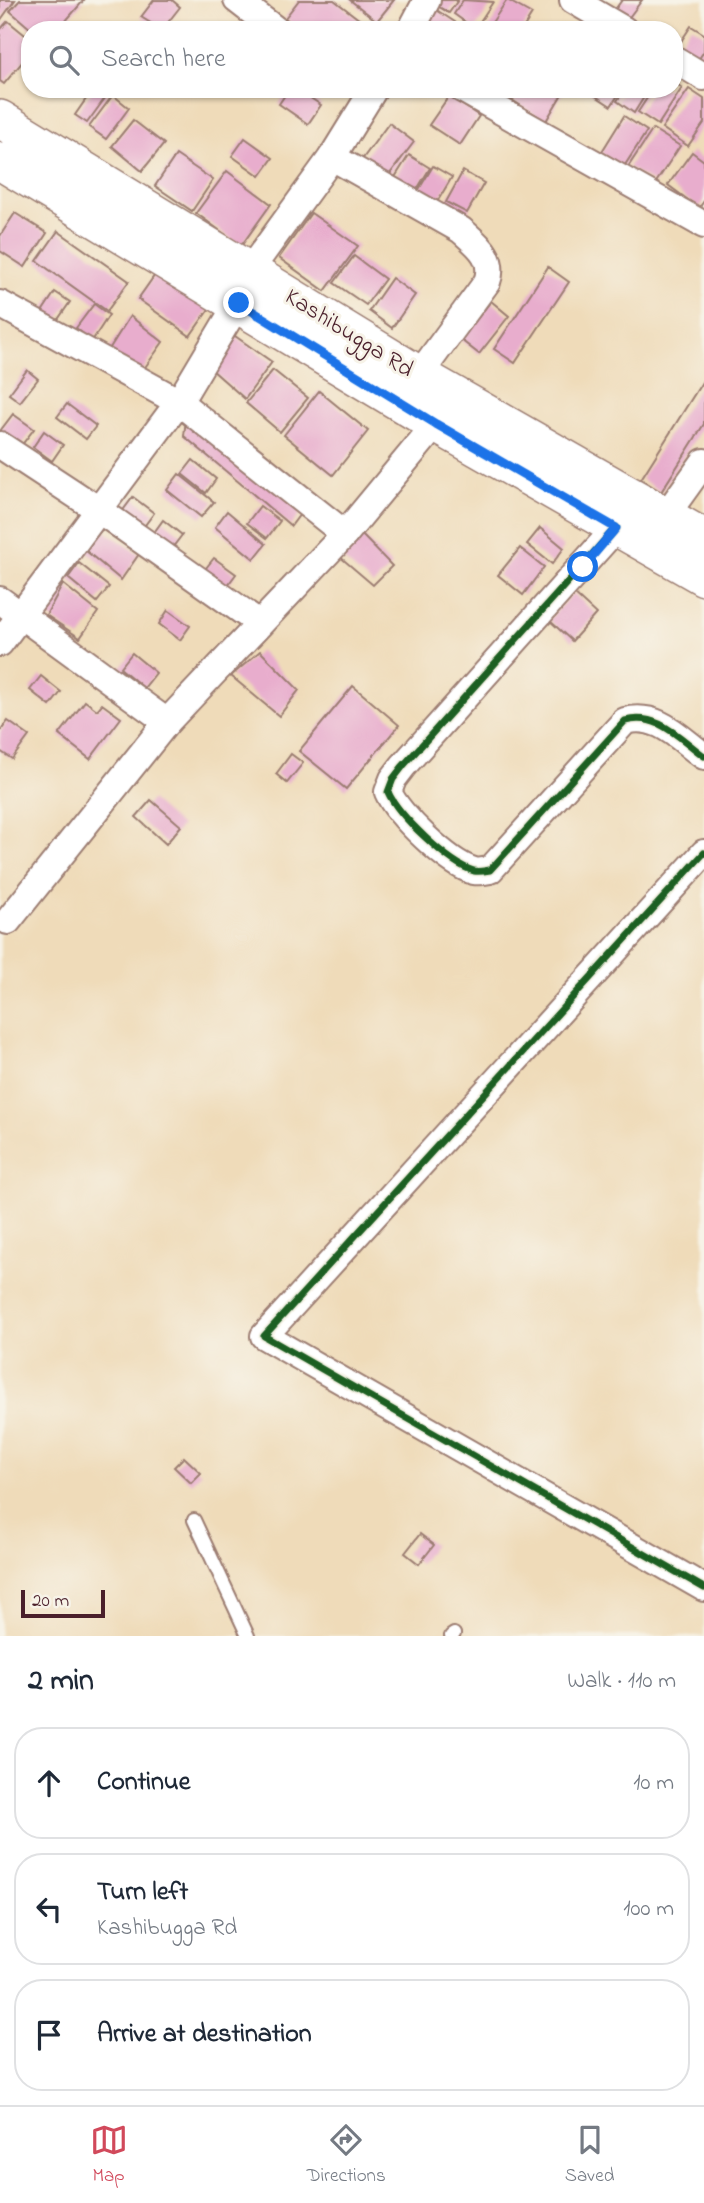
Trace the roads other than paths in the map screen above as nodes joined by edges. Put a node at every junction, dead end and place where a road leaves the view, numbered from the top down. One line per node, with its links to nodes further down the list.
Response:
1 (236, 0): 4 (street)
2 (427, 0): 5 (street)
3 (573, 0): 6 (street)
4 (264, 21)
5 (416, 21)
6 (609, 21)
7 (683, 64): 8 (street)
8 (704, 77)
9 (362, 98): 12 (street)
10 (479, 98): 14 (street)
11 (0, 119): 15 (main road, Kashibugga Rd)
12 (332, 157): 15 (street); 17 (street)
13 (0, 161): 15 (main road, Kashibugga Rd)
14 (704, 225)
15 (244, 286): 17 (main road, Kashibugga Rd); 18 (street); 19 (main road, Kashibugga Rd)
16 (0, 304): 18 (street)
17 (419, 375): 23 (main road, Kashibugga Rd)
18 (179, 402): 22 (street); 25 (street)
19 (436, 424): 24 (main road, Kashibugga Rd); 25 (street)
20 (0, 445): 22 (street)
21 (704, 461): 23 (street)
22 (99, 510): 29 (street); 30 (street)
23 (666, 515): 26 (main road, Kashibugga Rd)
24 (616, 528): 27 (main road, Kashibugga Rd); 33 (street)
25 (345, 534): 30 (street)
26 (704, 538)
27 (704, 577)
28 (0, 600): 29 (street)
29 (22, 614): 31 (street); 32 (street)
30 (259, 623): 32 (street)
31 (0, 643)
32 (167, 722): 35 (street)
33 (704, 756)
34 (704, 853): 37 (street)
35 (8, 920)
36 (194, 1520): 38 (lane)
37 (704, 1588)
38 (248, 1636)

